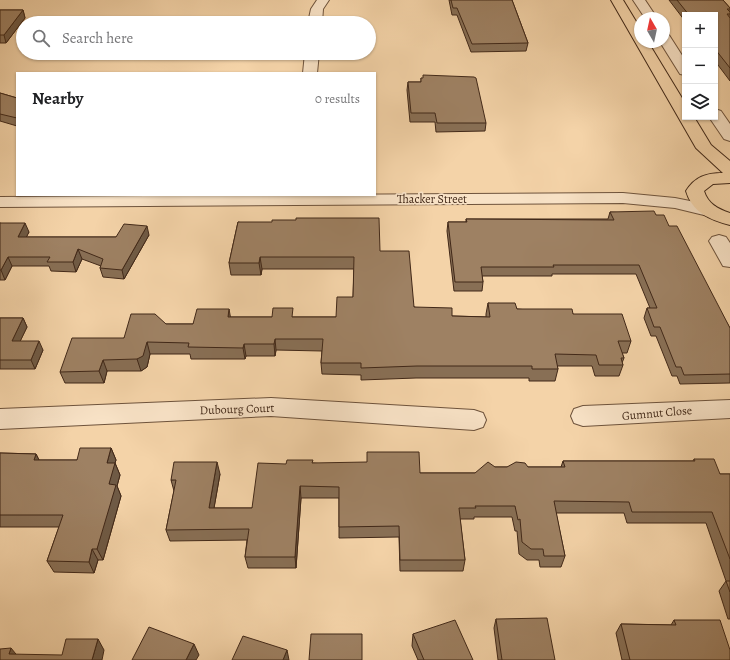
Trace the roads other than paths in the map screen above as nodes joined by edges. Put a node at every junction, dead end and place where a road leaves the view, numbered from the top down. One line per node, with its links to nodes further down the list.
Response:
1 (323, 0): 5 (street)
2 (617, 0): 6 (main road)
3 (639, 0): 4 (street)
4 (647, 12)
5 (316, 16)
6 (634, 29)
7 (670, 47): 10 (street)
8 (645, 48): 12 (main road)
9 (311, 60): 11 (street)
10 (682, 66)
11 (310, 72)
12 (682, 111)
13 (718, 118): 15 (street)
14 (687, 120): 16 (main road)
15 (730, 136)
16 (704, 148): 17 (main road); 19 (main road)
17 (730, 170)
18 (730, 178): 19 (main road)
19 (699, 185): 21 (street, Thacker Street); 23 (main road)
20 (296, 198): 21 (street, Thacker Street); 22 (street, Thacker Street)
21 (623, 198): 23 (street, Thacker Street)
22 (0, 202)
23 (722, 222): 24 (street)
24 (730, 261)
25 (730, 408): 26 (street, Gumnut Close)
26 (583, 416)
27 (0, 419): 28 (street, Dubourg Court)
28 (474, 420)

